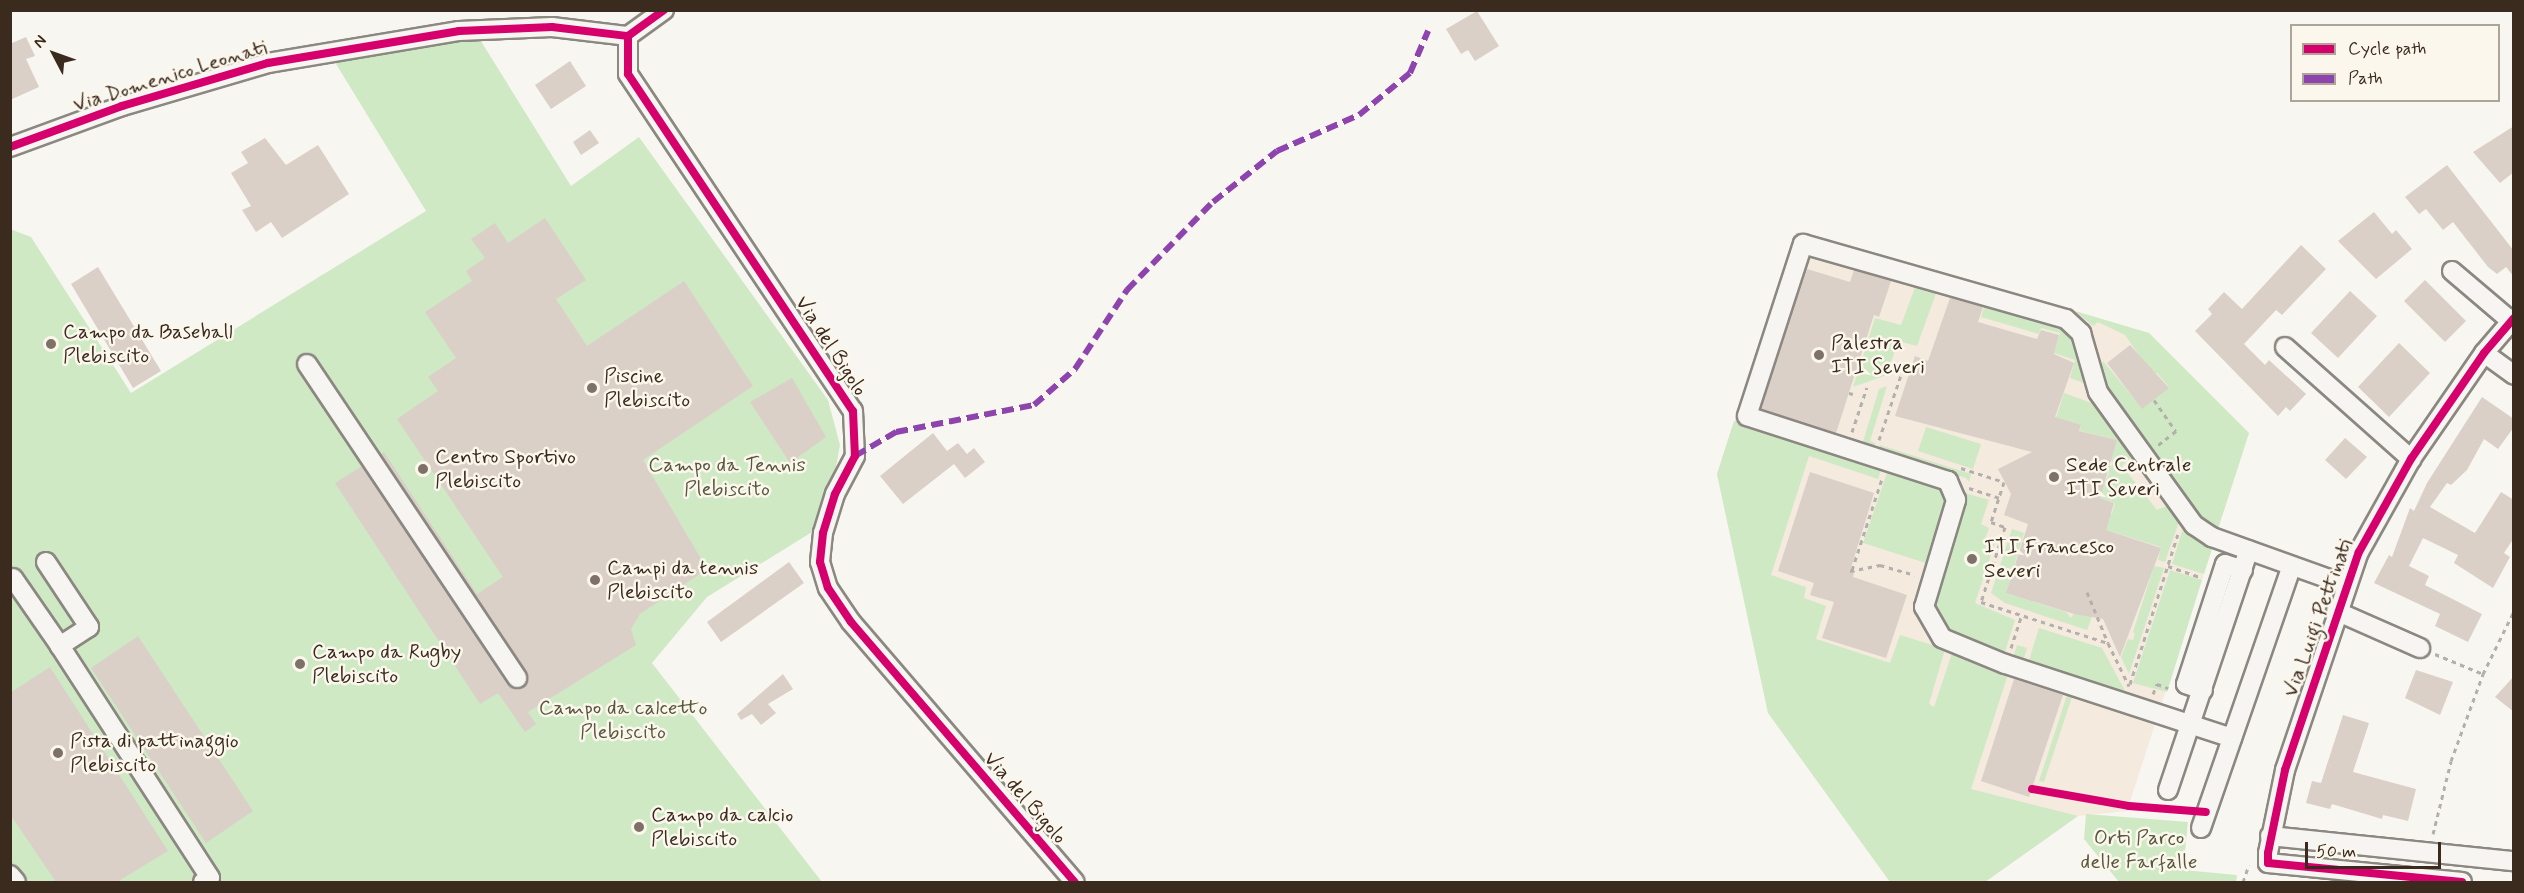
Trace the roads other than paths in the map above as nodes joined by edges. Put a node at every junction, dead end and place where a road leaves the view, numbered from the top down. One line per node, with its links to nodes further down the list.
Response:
1 (664, 10): 2 (street)
2 (628, 36): 3 (street, Via Domenico Leonati); 29 (street, Via del Bigolo)
3 (10, 147)
4 (2452, 271): 5 (street, Via Luigi Pettinati)
5 (2512, 319): 7 (street, Via Luigi Pettinati)
6 (2285, 348): 10 (street)
7 (2484, 353): 9 (street); 10 (street, Via Luigi Pettinati)
8 (307, 364): 19 (street)
9 (2514, 375)
10 (2411, 459): 15 (street, Via Luigi Pettinati)
11 (2249, 550): 13 (street); 20 (street); 20 (street)
12 (46, 562): 17 (street)
13 (2291, 568): 15 (street); 21 (street)
14 (14, 578): 17 (street)
15 (2346, 585): 16 (street, Via Luigi Pettinati)
16 (2336, 611): 18 (street, Via Luigi Pettinati); 24 (street, Via Luigi Pettinati)
17 (60, 646): 28 (street)
18 (2420, 648)
19 (518, 678)
20 (2191, 725): 21 (street); 22 (street)
21 (2232, 738): 23 (street)
22 (2168, 790)
23 (2201, 828)
24 (2270, 836): 25 (street); 30 (street, Via Luigi Pettinati)
25 (2514, 861)
26 (10, 874): 27 (street)
27 (16, 882)
28 (203, 882)
29 (1075, 882)
30 (2462, 882)

